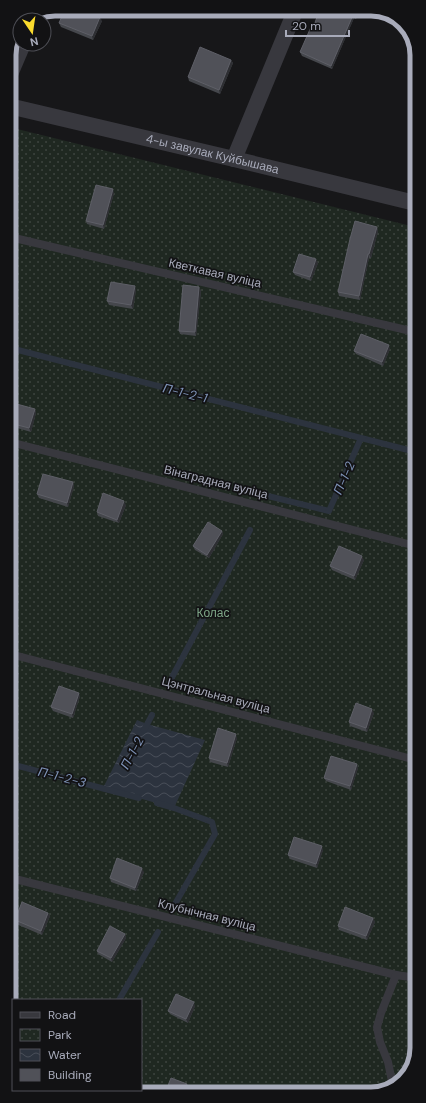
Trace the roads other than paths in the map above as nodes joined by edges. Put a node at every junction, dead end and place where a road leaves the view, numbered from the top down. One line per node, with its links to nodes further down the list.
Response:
1 (293, 16): 3 (street)
2 (16, 108): 3 (street, 4-ы завулак Куйбышава)
3 (234, 159): 4 (street, 4-ы завулак Куйбышава)
4 (410, 202)
5 (16, 238): 6 (lane, Кветкавая вуліца)
6 (410, 331)
7 (16, 444): 8 (lane, Вінаградная вуліца)
8 (410, 544)
9 (16, 656): 10 (lane, Цэнтральная вуліца)
10 (410, 758)
11 (16, 879): 12 (lane, Клубнічная вуліца)
12 (396, 975): 13 (lane, Клубнічная вуліца); 14 (lane)
13 (410, 977)
14 (392, 1081)

